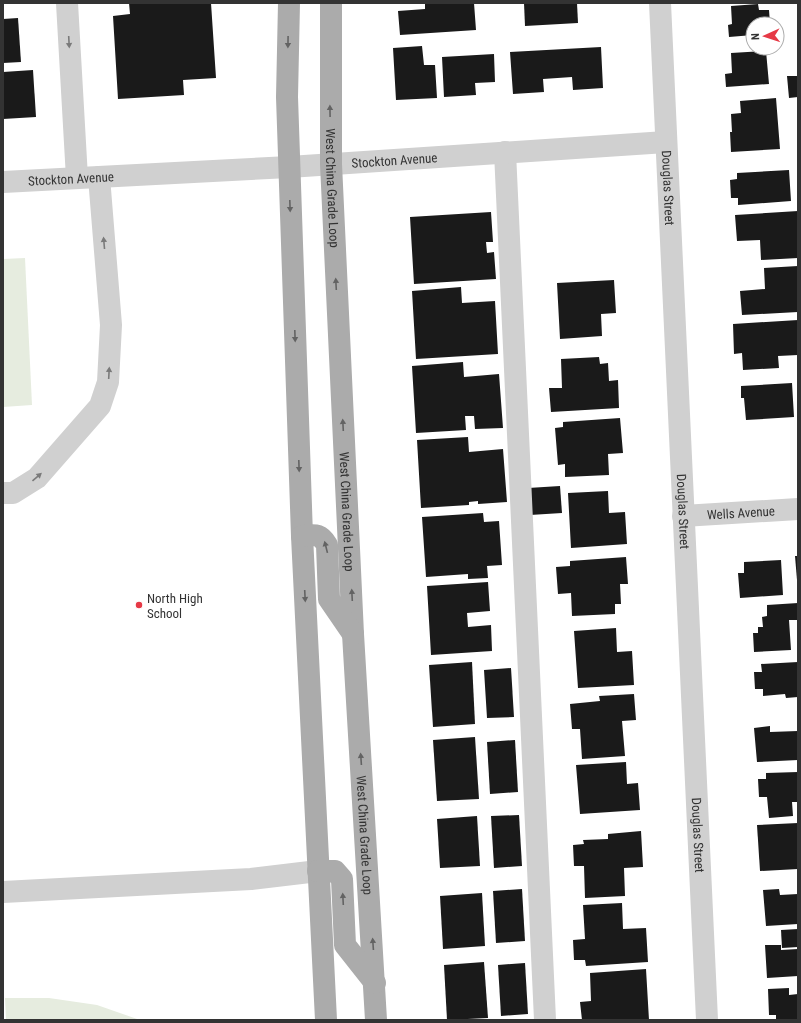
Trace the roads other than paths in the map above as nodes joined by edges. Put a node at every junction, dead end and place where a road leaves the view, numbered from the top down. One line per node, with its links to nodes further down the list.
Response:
1 (67, 3): 10 (street, one-way to 10)
2 (289, 3): 8 (main road, one-way to 8)
3 (331, 3): 7 (main road, West China Grade Loop, one-way to 3)
4 (660, 3): 5 (street, Douglas Street)
5 (666, 142): 6 (street, Stockton Avenue); 14 (street, Douglas Street)
6 (505, 152): 7 (street, Stockton Avenue); 22 (street)
7 (331, 164): 8 (street, Stockton Avenue); 16 (main road, West China Grade Loop, one-way to 7)
8 (289, 167): 9 (street, Stockton Avenue); 15 (main road, one-way to 15)
9 (99, 177): 10 (street, Stockton Avenue); 12 (street, one-way to 9)
10 (77, 178): 11 (street, Stockton Avenue)
11 (3, 182)
12 (3, 493)
13 (798, 509): 14 (street, Wells Avenue)
14 (683, 516): 23 (street, Douglas Street)
15 (302, 536): 16 (main road, one-way to 15); 17 (main road, one-way to 17)
16 (353, 634): 19 (main road, West China Grade Loop, one-way to 16)
17 (318, 871): 18 (street); 19 (main road, one-way to 17); 20 (main road)
18 (3, 892)
19 (375, 983): 21 (main road, West China Grade Loop)
20 (326, 1020)
21 (376, 1020)
22 (545, 1020)
23 (707, 1020)

